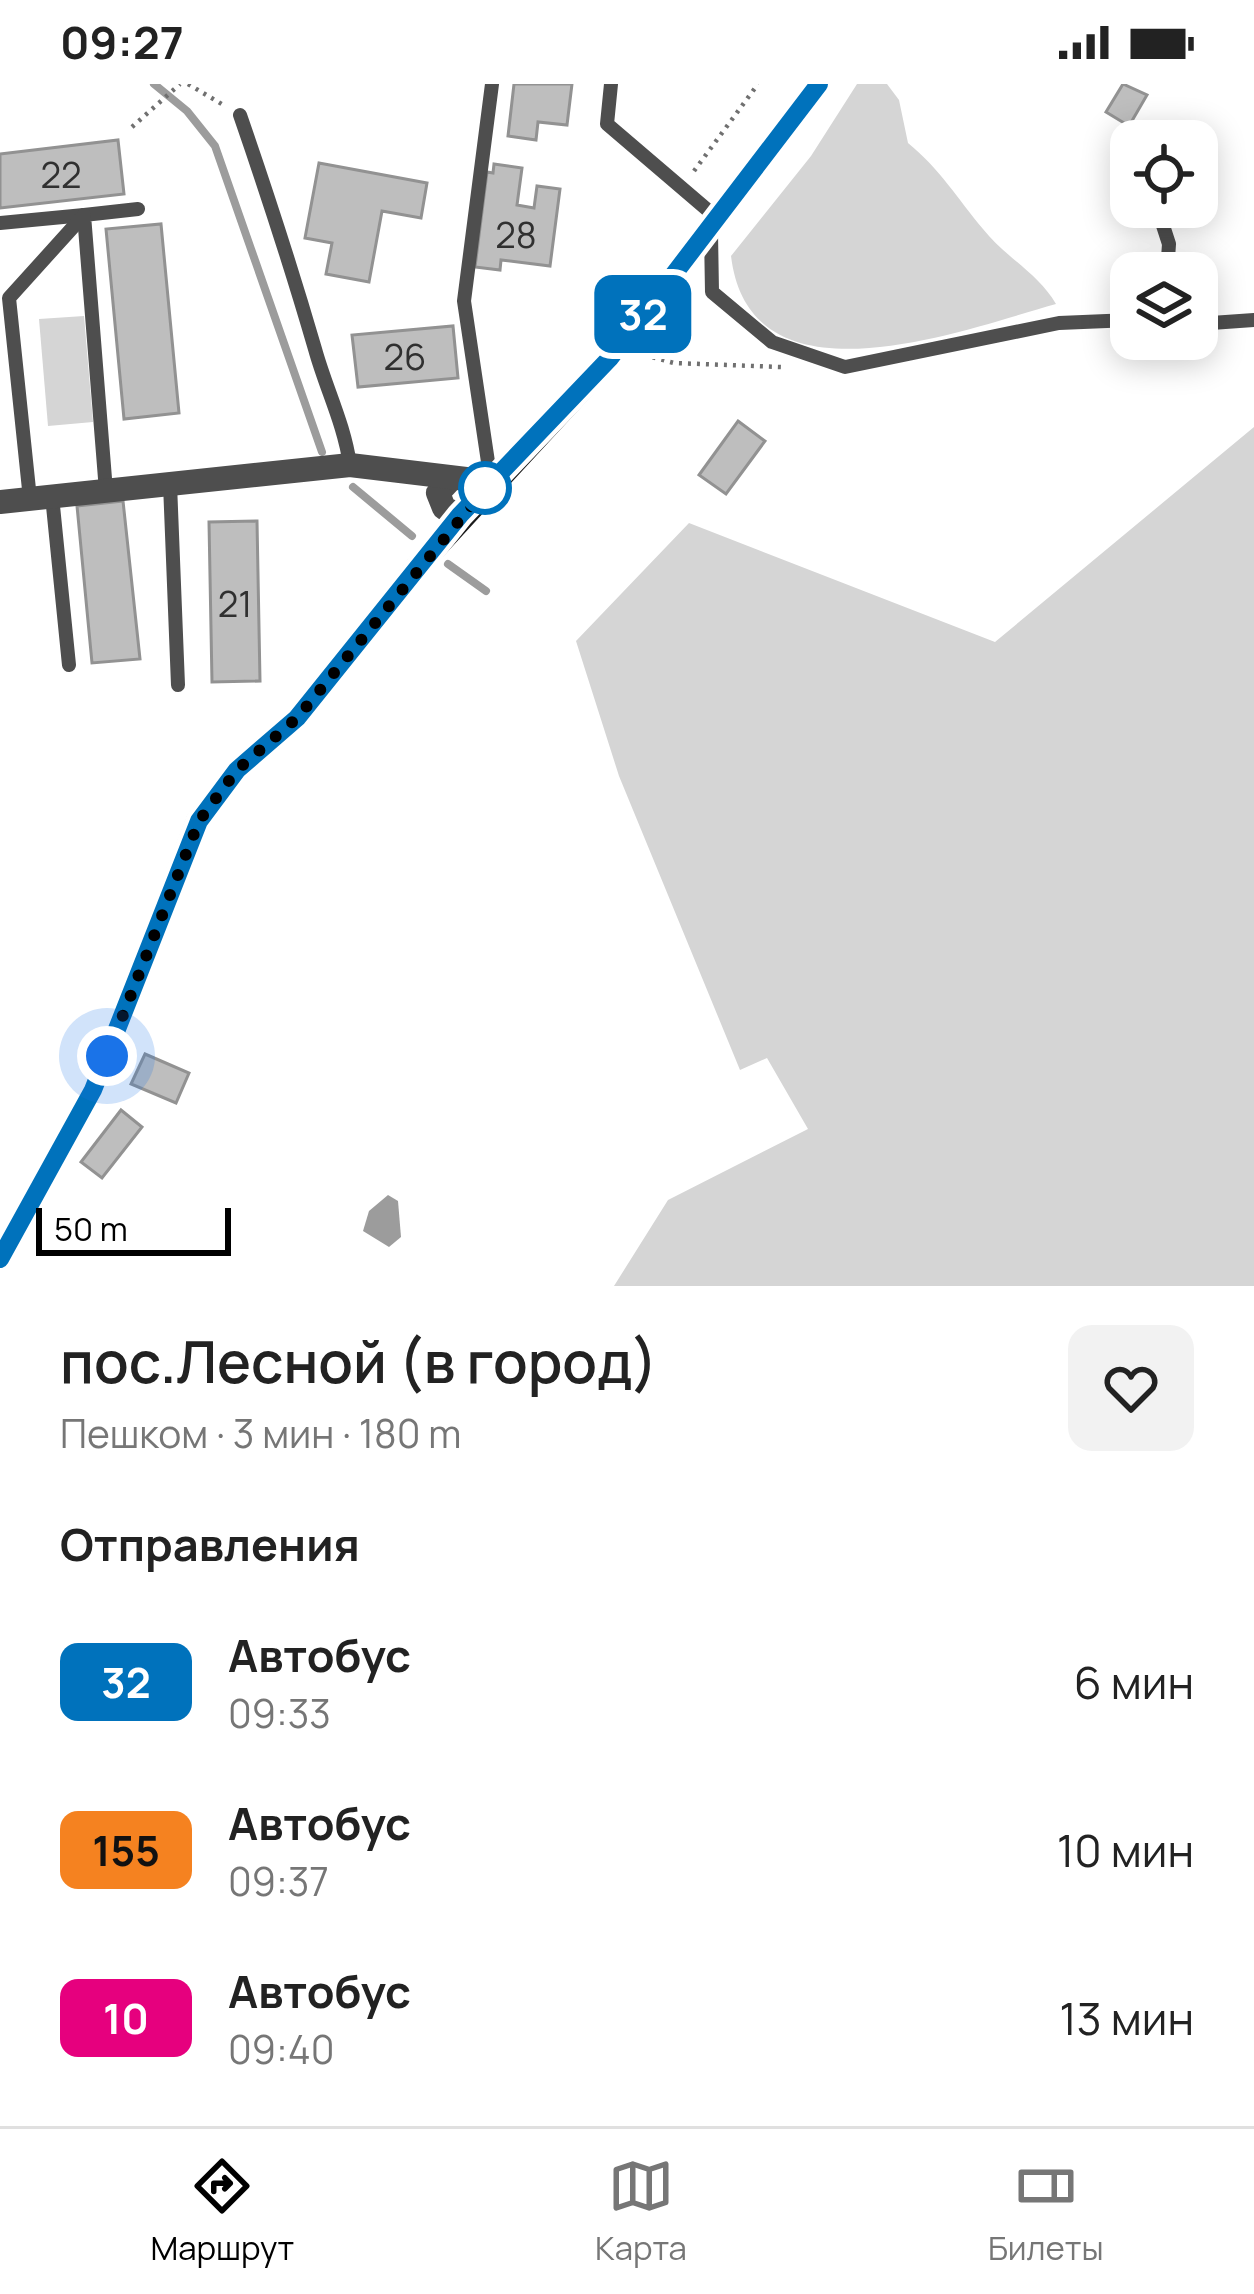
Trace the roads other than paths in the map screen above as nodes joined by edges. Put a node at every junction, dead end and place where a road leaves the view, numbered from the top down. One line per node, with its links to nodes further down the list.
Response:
1 (492, 84): 14 (lane)
2 (610, 84): 7 (lane)
3 (819, 84): 7 (street)
4 (240, 115): 12 (lane)
5 (138, 209): 6 (lane)
6 (84, 215): 8 (lane); 16 (lane); 17 (lane)
7 (714, 222): 9 (lane); 14 (street)
8 (0, 223)
9 (1110, 319)
10 (1254, 320): 11 (lane)
11 (1218, 322)
12 (350, 465): 13 (street); 15 (street)
13 (452, 478): 14 (street); 19 (street)
14 (491, 482): 19 (street)
15 (170, 484): 16 (street); 21 (lane)
16 (106, 491): 17 (street)
17 (41, 498): 18 (street); 20 (lane)
18 (0, 502)
19 (460, 515): 22 (street)
20 (69, 665)
21 (178, 685)
22 (0, 1259)

